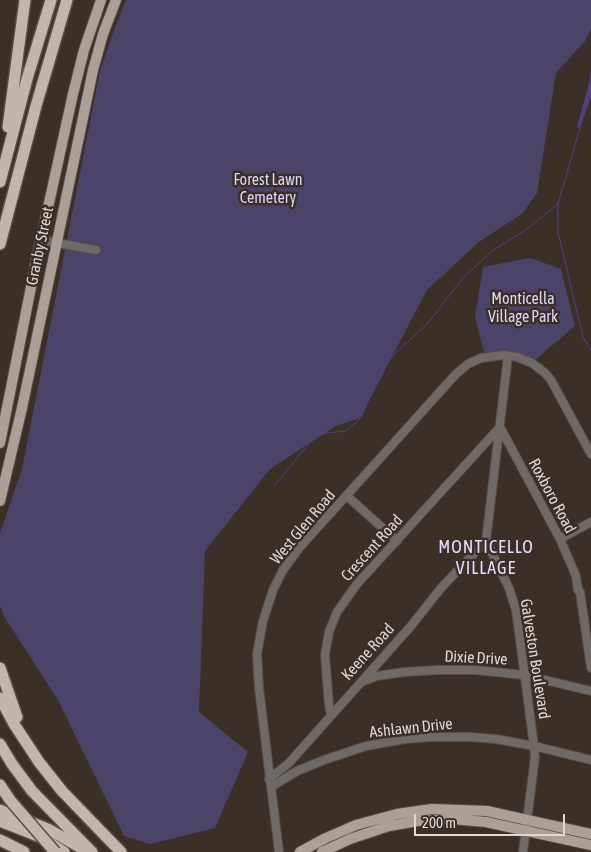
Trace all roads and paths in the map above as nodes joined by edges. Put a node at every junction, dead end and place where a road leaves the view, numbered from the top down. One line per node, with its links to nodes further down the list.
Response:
1 (25, 0): 6 (highway)
2 (51, 0): 7 (highway)
3 (67, 0): 10 (highway)
4 (101, 0): 8 (main road, Granby Street)
5 (116, 0): 9 (main road, Granby Street)
6 (0, 166)
7 (0, 182)
8 (41, 240): 9 (street); 14 (main road, Granby Street)
9 (56, 242): 11 (street); 17 (main road, Granby Street)
10 (0, 244)
11 (96, 250)
12 (508, 356): 13 (street); 15 (street); 16 (street, West Glen Road)
13 (500, 426): 19 (street, Roxboro Road); 20 (street, Crescent Road); 21 (street)
14 (0, 443)
15 (591, 454)
16 (347, 496): 20 (street); 32 (street, West Glen Road)
17 (0, 501)
18 (591, 522): 19 (street)
19 (560, 539): 23 (street, Roxboro Road)
20 (397, 541): 28 (street, Crescent Road)
21 (486, 541): 24 (street, Galveston Boulevard); 25 (street, Keene Road)
22 (0, 668): 34 (highway)
23 (591, 668)
24 (524, 675): 25 (street, Dixie Drive); 26 (street, Dixie Drive); 30 (street, Galveston Boulevard)
25 (360, 683): 28 (street, Keene Road)
26 (591, 691)
27 (0, 698): 34 (highway)
28 (331, 715): 32 (street, Keene Road)
29 (0, 744): 46 (highway)
30 (534, 746): 31 (street, Ashlawn Drive); 32 (street, Ashlawn Drive); 37 (street, Galveston Boulevard)
31 (591, 760)
32 (270, 783): 48 (street, West Glen Road)
33 (0, 785): 44 (highway, bridge)
34 (62, 791): 47 (highway)
35 (0, 810): 46 (highway)
36 (0, 821): 40 (highway)
37 (526, 824): 39 (main road); 42 (main road); 49 (main road); 50 (main road); 51 (street, Galveston Boulevard)
38 (0, 825): 40 (highway)
39 (591, 834)
40 (40, 837): 45 (highway)
41 (0, 840): 43 (highway)
42 (591, 845)
43 (24, 852)
44 (55, 852)
45 (64, 852)
46 (90, 852)
47 (121, 852)
48 (280, 852)
49 (300, 852)
50 (322, 852)
51 (523, 852)

